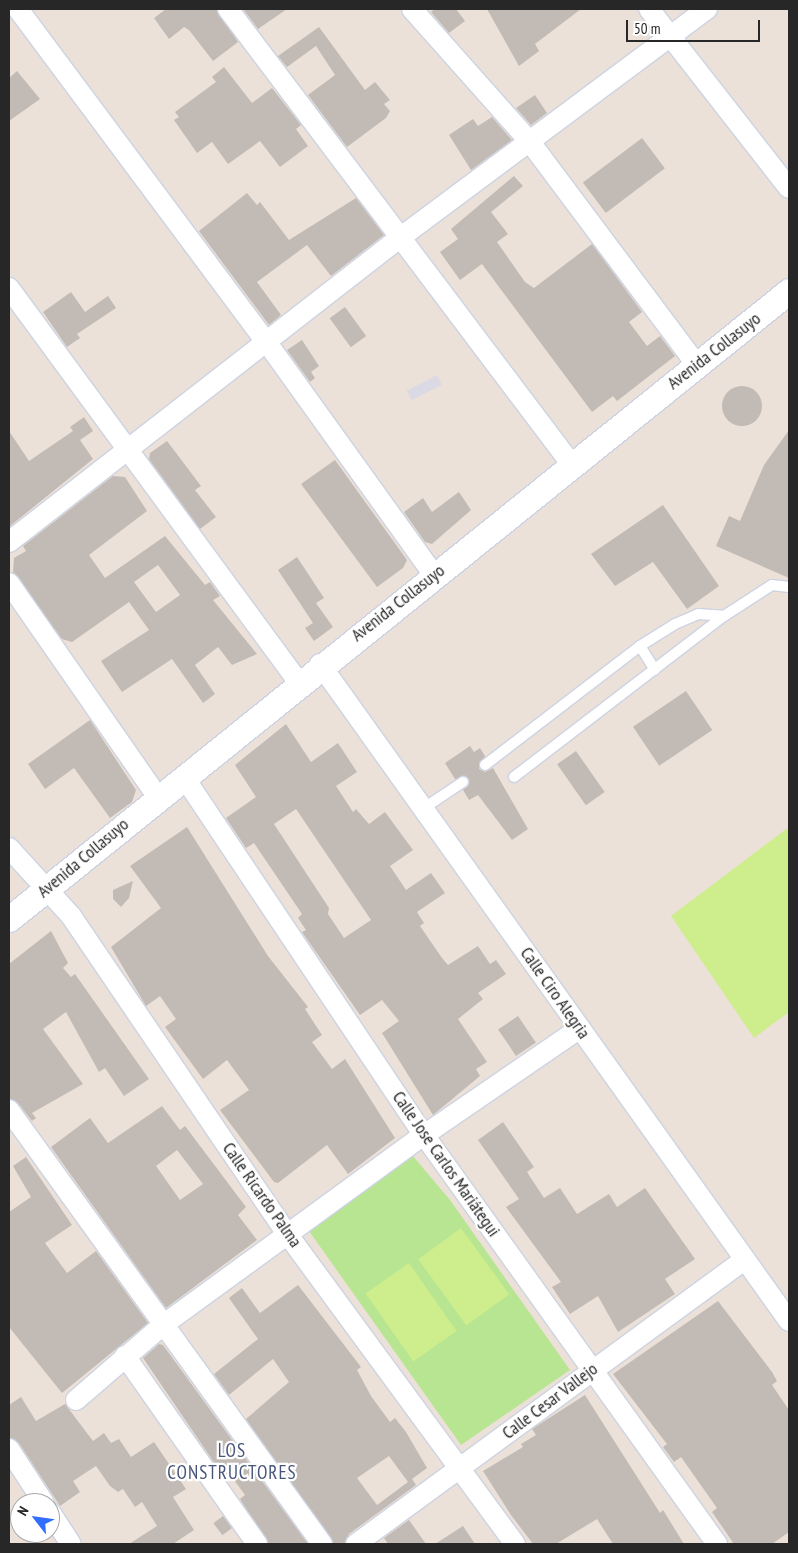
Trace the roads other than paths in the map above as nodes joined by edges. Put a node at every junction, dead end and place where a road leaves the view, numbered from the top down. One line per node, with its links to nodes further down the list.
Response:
1 (18, 9): 12 (street)
2 (228, 9): 9 (street)
3 (412, 9): 7 (street)
4 (649, 9): 6 (street)
5 (707, 9): 6 (street)
6 (670, 36): 7 (street); 8 (street)
7 (530, 142): 9 (street); 13 (street)
8 (789, 188)
9 (401, 238): 12 (street); 15 (street)
10 (9, 288): 14 (street)
11 (789, 291): 13 (street, Avenida Collasuyo)
12 (268, 344): 14 (street); 17 (street)
13 (696, 364): 15 (street, Avenida Collasuyo)
14 (128, 448): 16 (street); 24 (street)
15 (572, 465): 17 (street, Avenida Collasuyo)
16 (9, 542)
17 (434, 575): 22 (street, Avenida Collasuyo)
18 (9, 584): 29 (street)
19 (789, 587): 20 (lane)
20 (724, 616): 21 (lane); 23 (lane)
21 (640, 646): 23 (lane); 25 (lane)
22 (320, 664): 24 (street, Avenida Collasuyo); 30 (street, Calle Ciro Alegria)
23 (655, 670): 27 (lane)
24 (298, 682): 26 (street, Avenida Collasuyo)
25 (485, 765)
26 (184, 777): 29 (street, Avenida Collasuyo); 36 (street, Calle Jose Carlos Mariátegui)
27 (514, 778)
28 (463, 782): 30 (lane)
29 (157, 796): 32 (street, Avenida Collasuyo)
30 (424, 808): 34 (street, Calle Ciro Alegria)
31 (9, 848): 32 (street, Calle Ricardo Palma)
32 (47, 889): 33 (street, Avenida Collasuyo); 37 (street, Calle Ricardo Palma)
33 (9, 918)
34 (580, 1028): 36 (street); 38 (street, Calle Ciro Alegria)
35 (9, 1110): 40 (street)
36 (424, 1135): 37 (street); 42 (street, Calle Jose Carlos Mariátegui)
37 (288, 1235): 40 (street); 45 (street, Calle Ricardo Palma)
38 (745, 1259): 39 (street, Calle Ciro Alegria); 42 (street, Calle Cesar Vallejo)
39 (789, 1321)
40 (163, 1325): 41 (street); 50 (street)
41 (125, 1356): 43 (street); 49 (street)
42 (593, 1368): 45 (street, Calle Cesar Vallejo); 53 (street, Calle Jose Carlos Mariátegui)
43 (76, 1400)
44 (9, 1449): 46 (street)
45 (462, 1468): 51 (street, Calle Cesar Vallejo); 52 (street, Calle Ricardo Palma)
46 (38, 1493)
47 (60, 1527): 48 (street)
48 (71, 1544)
49 (257, 1544)
50 (322, 1544)
51 (356, 1544)
52 (515, 1544)
53 (717, 1544)

